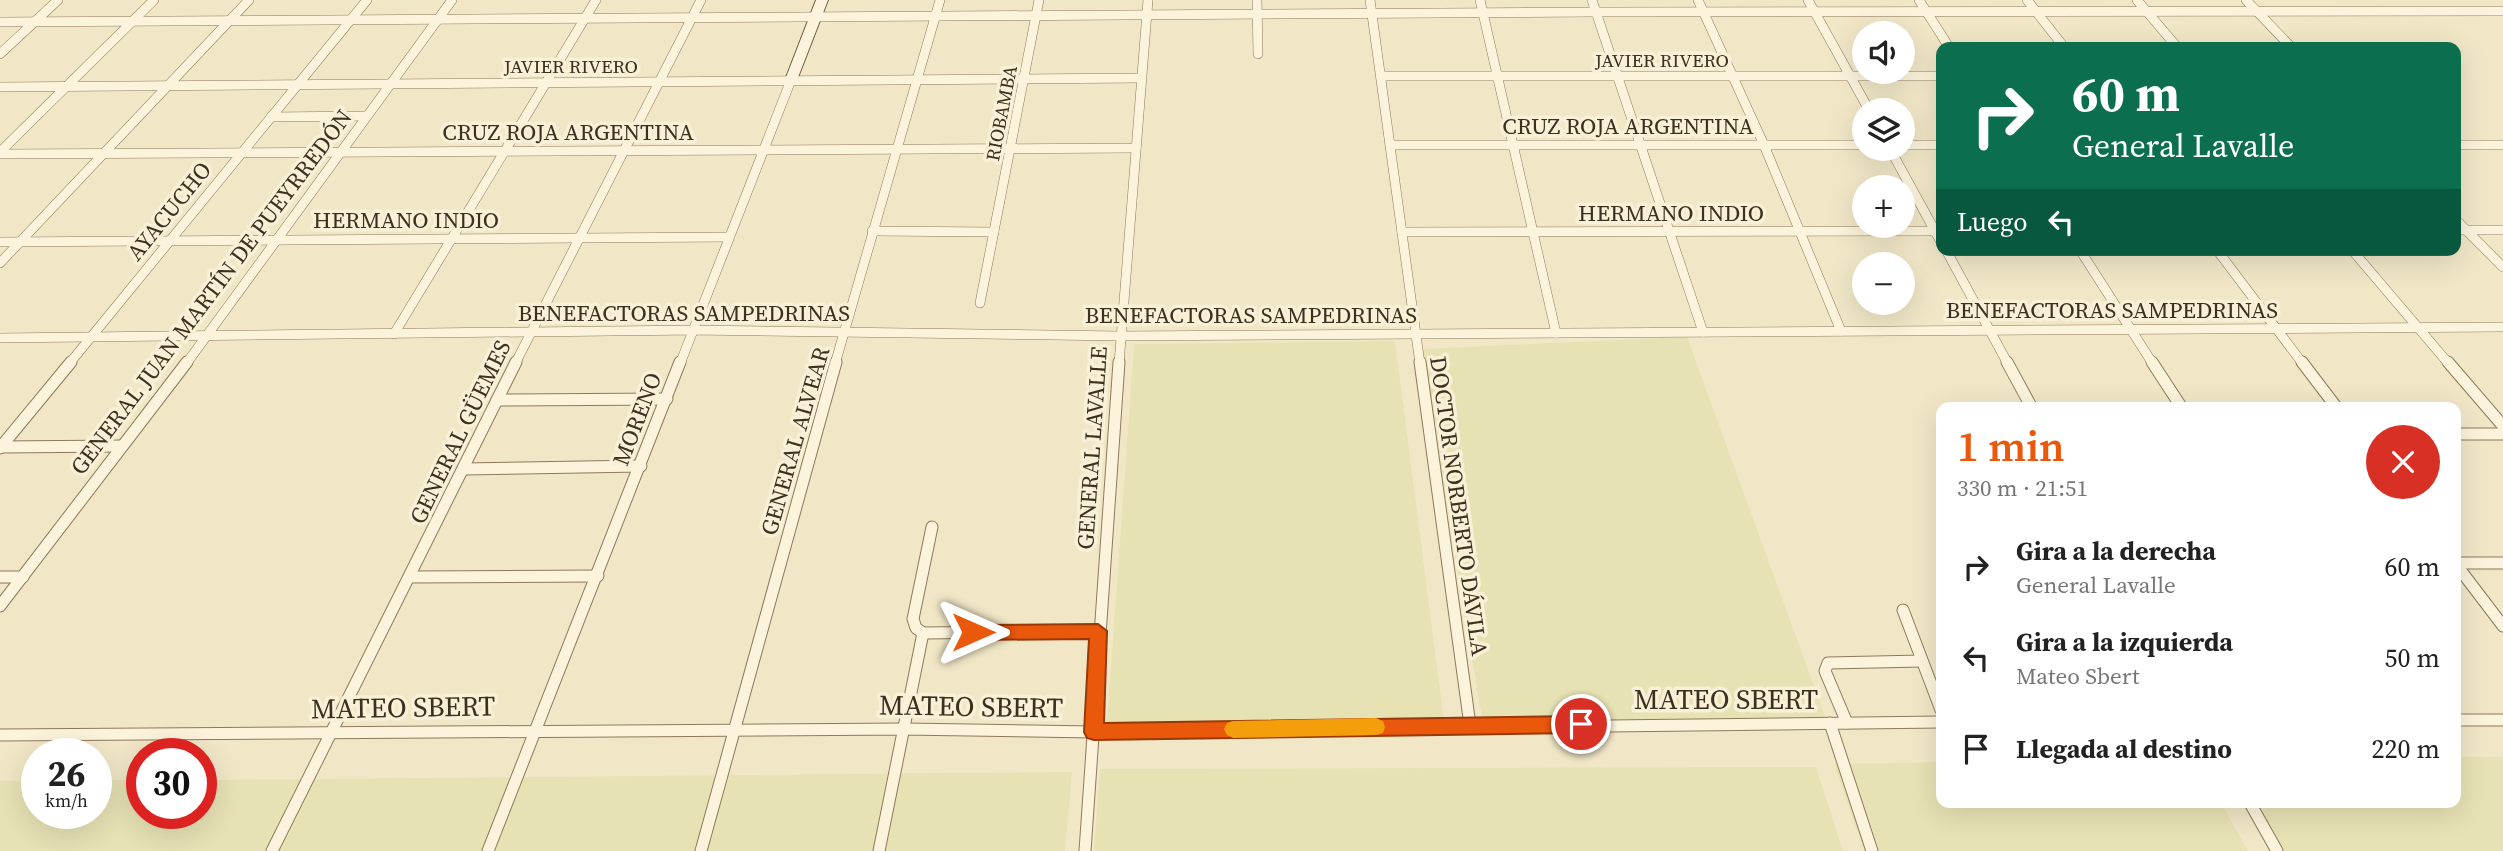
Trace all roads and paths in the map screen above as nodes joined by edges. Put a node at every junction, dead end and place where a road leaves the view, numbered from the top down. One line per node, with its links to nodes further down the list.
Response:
1 (58, 0): 45 (street)
2 (154, 0): 46 (street)
3 (249, 0): 43 (street)
4 (367, 0): 42 (street, AYACUCHO)
5 (452, 0): 41 (street, GENERAL JUAN MARTÍN DE PUEYRREDÓN)
6 (596, 0): 39 (street)
7 (701, 0): 40 (street, GENERAL GÜEMES)
8 (822, 0): 38 (street, MORENO)
9 (940, 0): 36 (street, GENERAL ALVEAR)
10 (1039, 0): 37 (street, RIOBAMBA)
11 (1148, 0): 35 (street, GENERAL LAVALLE)
12 (1257, 0): 33 (street)
13 (1370, 0): 29 (street, DOCTOR NORBERTO DÁVILA)
14 (1480, 0): 30 (street)
15 (1592, 0): 25 (street)
16 (1698, 0): 26 (street)
17 (1808, 0): 27 (street)
18 (1919, 0): 28 (street)
19 (2027, 0): 34 (street)
20 (2137, 0): 31 (street)
21 (2246, 0): 32 (street)
22 (2467, 0): 23 (street)
23 (2479, 11): 24 (street); 32 (street)
24 (2503, 11)
25 (1596, 12): 26 (street); 30 (street); 55 (street)
26 (1703, 12): 27 (street); 56 (street)
27 (1815, 12): 28 (street); 57 (street)
28 (1927, 12): 34 (street); 47 (street)
29 (1372, 13): 30 (street); 33 (street); 53 (street, DOCTOR NORBERTO DÁVILA)
30 (1483, 13): 54 (street)
31 (2148, 13): 32 (street); 34 (street); 49 (street)
32 (2258, 13): 50 (street)
33 (1257, 14): 35 (street); 52 (street)
34 (2037, 14): 48 (street)
35 (1147, 15): 37 (street); 59 (street, GENERAL LAVALLE)
36 (935, 16): 37 (street); 38 (street); 60 (street, GENERAL ALVEAR)
37 (1036, 16): 61 (street, RIOBAMBA)
38 (816, 17): 40 (street); 62 (street, MORENO)
39 (584, 18): 40 (street); 41 (street); 64 (street)
40 (692, 18): 63 (street, GENERAL GÜEMES)
41 (438, 19): 42 (street); 65 (street, GENERAL JUAN MARTÍN DE PUEYRREDÓN)
42 (350, 20): 43 (street); 66 (street, AYACUCHO)
43 (229, 21): 46 (street); 67 (street)
44 (0, 22): 45 (street)
45 (34, 22): 46 (street); 51 (street)
46 (133, 22): 68 (street)
47 (1946, 42)
48 (2060, 42)
49 (2173, 42)
50 (2286, 42)
51 (0, 54)
52 (1258, 54)
53 (1382, 76): 54 (street, JAVIER RIVERO); 73 (street, DOCTOR NORBERTO DÁVILA)
54 (1497, 76): 55 (street, JAVIER RIVERO); 74 (street)
55 (1615, 76): 56 (street, JAVIER RIVERO); 75 (street)
56 (1732, 76): 57 (street, JAVIER RIVERO); 76 (street)
57 (1850, 76): 58 (street, JAVIER RIVERO); 70 (street)
58 (1936, 76)
59 (1141, 78): 61 (street, JAVIER RIVERO); 82 (street, GENERAL LAVALLE)
60 (917, 79): 61 (street, JAVIER RIVERO); 62 (street, JAVIER RIVERO); 83 (street, GENERAL ALVEAR)
61 (1024, 79): 84 (street, RIOBAMBA)
62 (791, 80): 63 (street, JAVIER RIVERO); 85 (street, MORENO)
63 (659, 81): 64 (street, JAVIER RIVERO); 86 (street, GENERAL GÜEMES)
64 (546, 82): 65 (street, JAVIER RIVERO); 87 (street)
65 (389, 83): 66 (street, JAVIER RIVERO); 71 (street, GENERAL JUAN MARTÍN DE PUEYRREDÓN)
66 (298, 84): 67 (street, JAVIER RIVERO); 72 (street, AYACUCHO)
67 (169, 85): 68 (street, JAVIER RIVERO); 90 (street)
68 (68, 86): 69 (street, JAVIER RIVERO); 88 (street)
69 (0, 87)
70 (1862, 98)
71 (366, 116): 72 (street); 91 (street, GENERAL JUAN MARTÍN DE PUEYRREDÓN)
72 (271, 117): 89 (street, AYACUCHO)
73 (1392, 145): 74 (street, CRUZ ROJA ARGENTINA); 99 (street, DOCTOR NORBERTO DÁVILA)
74 (1514, 145): 75 (street, CRUZ ROJA ARGENTINA); 103 (street)
75 (1639, 145): 76 (street, CRUZ ROJA ARGENTINA); 100 (street)
76 (1763, 145): 77 (street, CRUZ ROJA ARGENTINA); 101 (street)
77 (1852, 145)
78 (1915, 145): 79 (street)
79 (1936, 145)
80 (2461, 145): 81 (street)
81 (2503, 145)
82 (1136, 148): 84 (street, CRUZ ROJA ARGENTINA); 132 (street, GENERAL LAVALLE)
83 (896, 149): 84 (street, CRUZ ROJA ARGENTINA); 85 (street, CRUZ ROJA ARGENTINA); 96 (street, GENERAL ALVEAR)
84 (1010, 149): 98 (street, RIOBAMBA)
85 (764, 150): 86 (street, CRUZ ROJA ARGENTINA); 104 (street, MORENO)
86 (624, 151): 87 (street, CRUZ ROJA ARGENTINA); 106 (street, GENERAL GÜEMES)
87 (504, 152): 91 (street, CRUZ ROJA ARGENTINA); 105 (street)
88 (0, 153): 90 (street, CRUZ ROJA ARGENTINA)
89 (241, 153): 90 (street, CRUZ ROJA ARGENTINA); 91 (street, CRUZ ROJA ARGENTINA); 108 (street, AYACUCHO)
90 (104, 154): 110 (street)
91 (339, 154): 107 (street, GENERAL JUAN MARTÍN DE PUEYRREDÓN)
92 (1897, 161): 93 (street)
93 (1936, 229)
94 (2461, 230): 95 (street)
95 (2503, 230)
96 (872, 231): 98 (street); 124 (street, GENERAL ALVEAR)
97 (2461, 231): 116 (street)
98 (994, 232): 117 (street, RIOBAMBA)
99 (1402, 232): 103 (street, HERMANO INDIO); 130 (street, DOCTOR NORBERTO DÁVILA)
100 (1669, 232): 101 (street, HERMANO INDIO); 103 (street, HERMANO INDIO); 128 (street)
101 (1800, 232): 102 (street, HERMANO INDIO); 125 (street)
102 (1936, 232)
103 (1534, 233): 127 (street)
104 (729, 237): 106 (street, HERMANO INDIO); 122 (street, MORENO)
105 (452, 238): 106 (street, HERMANO INDIO); 107 (street, HERMANO INDIO); 129 (street)
106 (579, 238): 126 (street, GENERAL GÜEMES)
107 (275, 240): 108 (street, HERMANO INDIO); 131 (street, GENERAL JUAN MARTÍN DE PUEYRREDÓN)
108 (170, 241): 110 (street, HERMANO INDIO); 134 (street, AYACUCHO)
109 (0, 242): 110 (street, HERMANO INDIO)
110 (20, 242): 115 (street)
111 (1948, 256): 123 (street)
112 (2084, 256): 121 (street)
113 (2222, 256): 119 (street)
114 (2357, 256): 120 (street)
115 (0, 263)
116 (2503, 267)
117 (980, 303)
118 (2503, 327): 120 (street, BENEFACTORAS SAMPEDRINAS)
119 (2276, 328): 120 (street, BENEFACTORAS SAMPEDRINAS); 121 (street, BENEFACTORAS SAMPEDRINAS); 139 (street)
120 (2417, 328): 140 (street)
121 (2131, 329): 123 (street, BENEFACTORAS SAMPEDRINAS); 138 (street)
122 (694, 330): 124 (street, BENEFACTORAS SAMPEDRINAS); 126 (street, BENEFACTORAS SAMPEDRINAS); 135 (street, MORENO)
123 (1989, 330): 125 (street, BENEFACTORAS SAMPEDRINAS); 137 (street)
124 (845, 331): 132 (street, BENEFACTORAS SAMPEDRINAS); 170 (street, GENERAL ALVEAR)
125 (1841, 331): 128 (street, BENEFACTORAS SAMPEDRINAS)
126 (531, 332): 129 (street, BENEFACTORAS SAMPEDRINAS); 136 (street, GENERAL GÜEMES)
127 (1556, 332): 128 (street, BENEFACTORAS SAMPEDRINAS); 130 (street, BENEFACTORAS SAMPEDRINAS)
128 (1703, 332)
129 (394, 334): 131 (street, BENEFACTORAS SAMPEDRINAS)
130 (1415, 334): 132 (street, BENEFACTORAS SAMPEDRINAS); 167 (street, DOCTOR NORBERTO DÁVILA)
131 (207, 336): 134 (street, BENEFACTORAS SAMPEDRINAS); 143 (street, GENERAL JUAN MARTÍN DE PUEYRREDÓN)
132 (1120, 336): 158 (street, GENERAL LAVALLE)
133 (0, 338): 134 (street, BENEFACTORAS SAMPEDRINAS)
134 (90, 338): 144 (street, AYACUCHO)
135 (667, 398): 136 (street); 145 (street, MORENO)
136 (497, 400): 146 (street, GENERAL GÜEMES)
137 (2029, 402)
138 (2178, 402)
139 (2332, 402)
140 (2503, 426)
141 (2461, 434): 142 (street)
142 (2503, 434)
143 (122, 446): 144 (street); 153 (street, GENERAL JUAN MARTÍN DE PUEYRREDÓN)
144 (0, 448)
145 (642, 466): 146 (street); 151 (street, MORENO)
146 (463, 469): 154 (street, GENERAL GÜEMES)
147 (932, 527): 159 (street)
148 (2461, 563): 149 (street)
149 (2503, 563)
150 (2461, 571): 157 (street)
151 (598, 576): 154 (street); 169 (street, MORENO)
152 (0, 577): 153 (street)
153 (23, 577): 155 (street, GENERAL JUAN MARTÍN DE PUEYRREDÓN)
154 (410, 577): 172 (street, GENERAL GÜEMES)
155 (0, 606)
156 (1903, 610): 160 (street)
157 (2503, 626)
158 (1098, 631): 159 (street); 171 (street, GENERAL LAVALLE)
159 (923, 633): 168 (street)
160 (1922, 661): 161 (street); 166 (street)
161 (1936, 697)
162 (2461, 720): 163 (street)
163 (2503, 720)
164 (1936, 722): 166 (street, MATEO SBERT)
165 (1830, 723): 166 (street, MATEO SBERT); 167 (street, MATEO SBERT); 180 (street)
166 (1847, 723)
167 (1470, 725): 171 (street, MATEO SBERT)
168 (904, 729): 170 (street, MATEO SBERT); 171 (street, MATEO SBERT); 178 (street)
169 (537, 730): 170 (street, MATEO SBERT); 172 (street, MATEO SBERT); 176 (street, MORENO)
170 (734, 730): 177 (street, GENERAL ALVEAR)
171 (1094, 732): 179 (street, GENERAL LAVALLE)
172 (334, 733): 173 (street, MATEO SBERT); 175 (street, GENERAL GÜEMES)
173 (0, 735)
174 (2253, 808): 181 (street)
175 (272, 851)
176 (488, 851)
177 (701, 851)
178 (879, 851)
179 (1085, 851)
180 (1872, 851)
181 (2277, 851)

